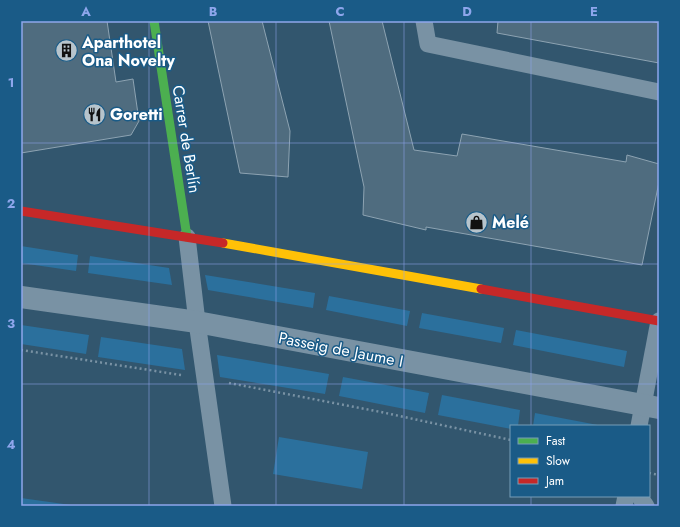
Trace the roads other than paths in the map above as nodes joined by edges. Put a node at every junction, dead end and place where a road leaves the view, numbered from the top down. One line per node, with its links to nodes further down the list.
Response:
1 (154, 21): 5 (street, Carrer de Berlín)
2 (424, 21): 3 (lane)
3 (659, 92)
4 (21, 211): 5 (street)
5 (187, 237): 7 (street); 8 (lane)
6 (21, 297): 8 (street, Passeig de Jaume I)
7 (659, 320): 9 (lane)
8 (197, 322): 9 (street, Passeig de Jaume I); 12 (lane)
9 (651, 406): 10 (lane)
10 (640, 425)
11 (640, 497): 13 (lane)
12 (223, 506)
13 (646, 506)

